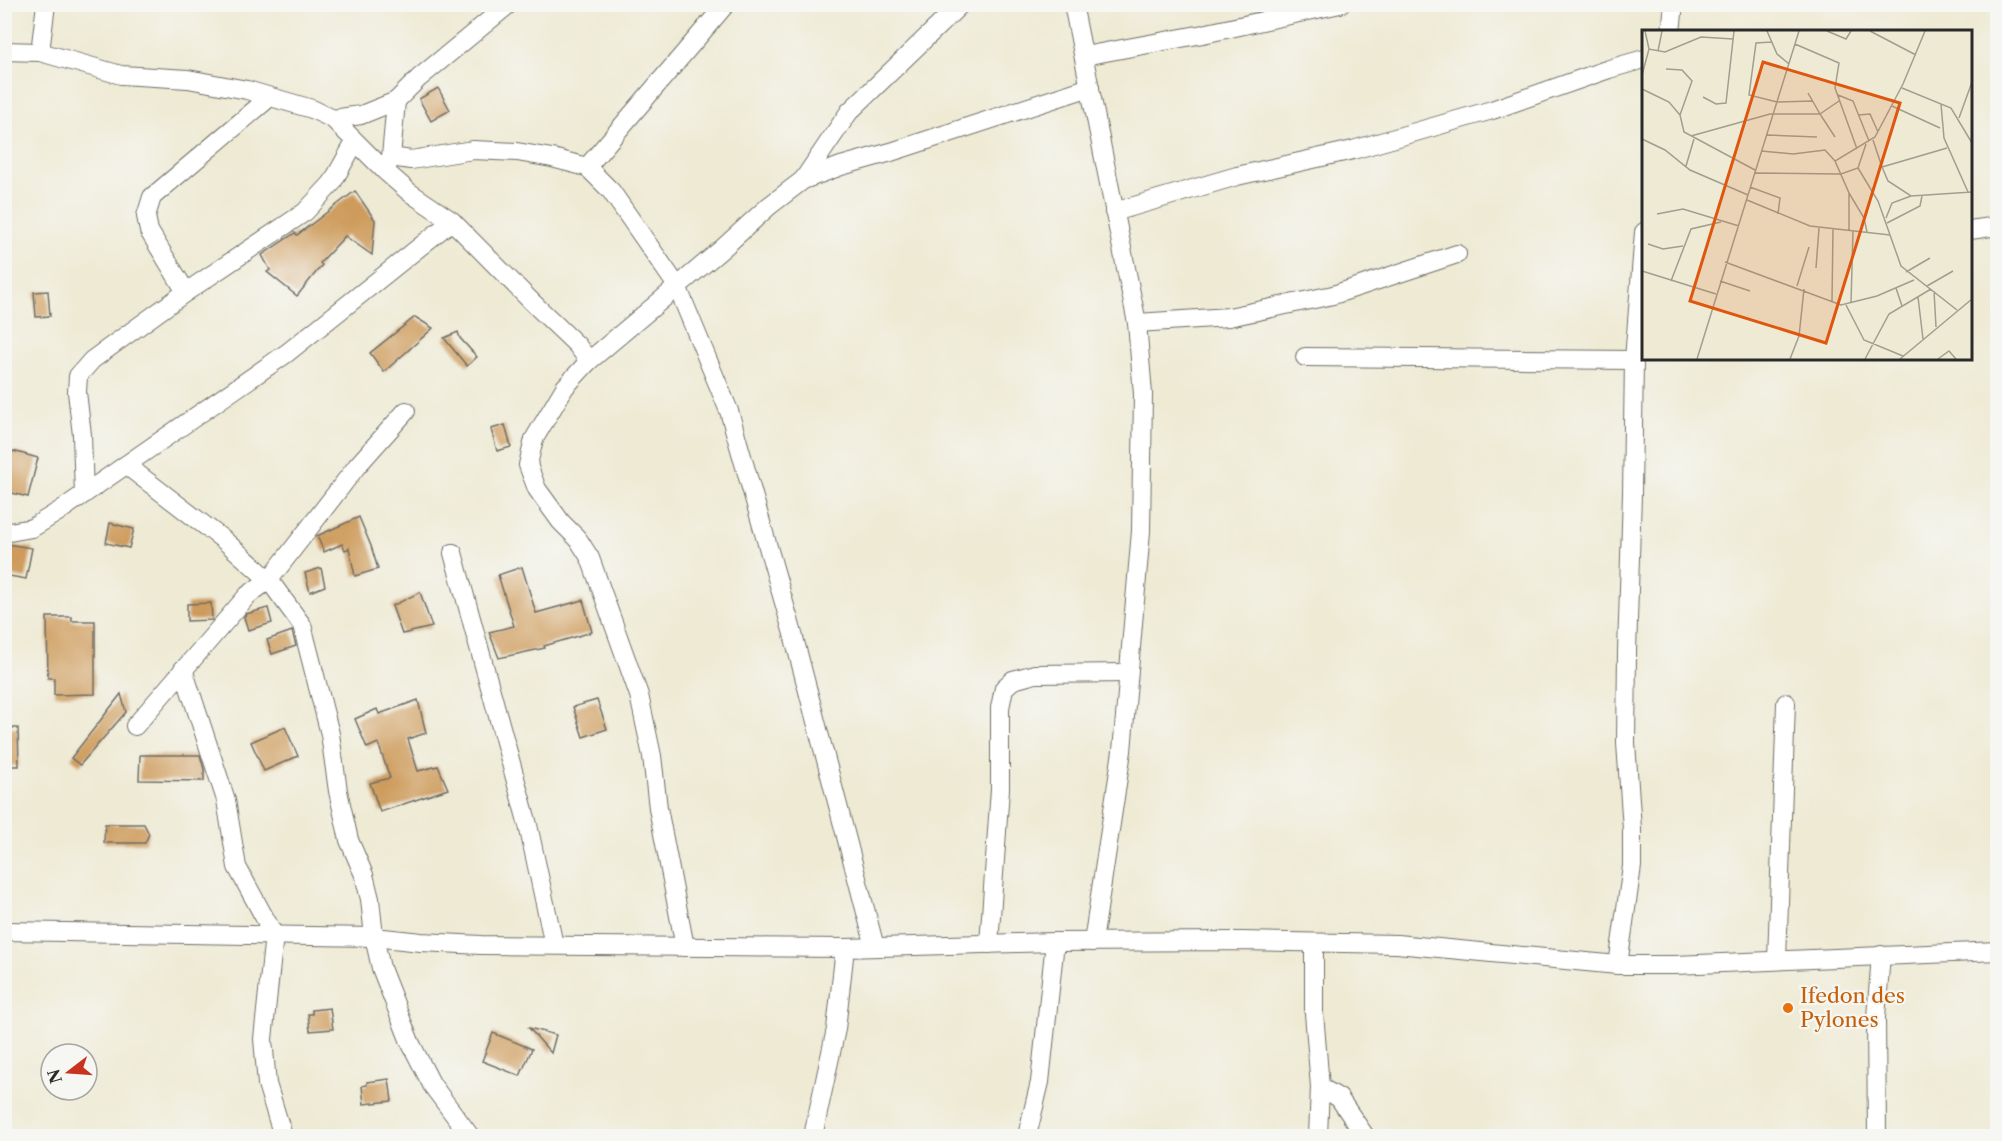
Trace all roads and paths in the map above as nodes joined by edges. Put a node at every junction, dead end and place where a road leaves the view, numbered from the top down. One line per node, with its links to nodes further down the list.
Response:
1 (46, 4): 10 (street)
2 (509, 4): 15 (street)
3 (726, 4): 19 (street)
4 (961, 4): 20 (street)
5 (1073, 4): 11 (street)
6 (1340, 4): 11 (street)
7 (1674, 4): 8 (street)
8 (1671, 30)
9 (4, 51): 10 (street)
10 (40, 52): 14 (street)
11 (1084, 56): 13 (street)
12 (1642, 60): 21 (street)
13 (1090, 87): 20 (street); 21 (street)
14 (270, 97): 16 (street); 27 (street)
15 (396, 101): 16 (street); 18 (street)
16 (333, 119): 17 (street)
17 (356, 142): 18 (street); 27 (street)
18 (388, 164): 19 (street); 22 (street)
19 (587, 167): 26 (street)
20 (804, 180): 26 (street)
21 (1114, 212): 29 (street)
22 (452, 221): 32 (street); 34 (street)
23 (1998, 226): 24 (street)
24 (1972, 230)
25 (1457, 254): 29 (street)
26 (677, 286): 32 (street); 52 (street)
27 (186, 292): 35 (street)
28 (1642, 295): 31 (street)
29 (1137, 323): 40 (street)
30 (1305, 357): 31 (street)
31 (1634, 360): 57 (street)
32 (589, 361): 51 (street)
33 (406, 411): 38 (street)
34 (126, 465): 35 (street); 38 (street)
35 (84, 494): 36 (street)
36 (4, 533)
37 (453, 553): 50 (street)
38 (269, 580): 39 (street); 45 (street)
39 (183, 669): 42 (street); 44 (street)
40 (1128, 673): 47 (street); 49 (street)
41 (1786, 703): 56 (street)
42 (135, 726)
43 (4, 931): 44 (street)
44 (274, 935): 45 (street); 59 (street)
45 (374, 937): 50 (street); 60 (street)
46 (1055, 942): 47 (street); 49 (street); 62 (street)
47 (1092, 942): 48 (street)
48 (1314, 943): 57 (street); 58 (street)
49 (989, 944): 52 (street)
50 (554, 945): 51 (street)
51 (685, 947): 53 (street)
52 (874, 947): 53 (street)
53 (845, 948): 61 (street)
54 (1998, 951): 55 (street)
55 (1881, 955): 56 (street); 65 (street)
56 (1777, 960): 57 (street)
57 (1618, 965)
58 (1320, 1087): 63 (street); 64 (street)
59 (283, 1137)
60 (470, 1137)
61 (813, 1137)
62 (1027, 1137)
63 (1318, 1137)
64 (1365, 1137)
65 (1877, 1137)

